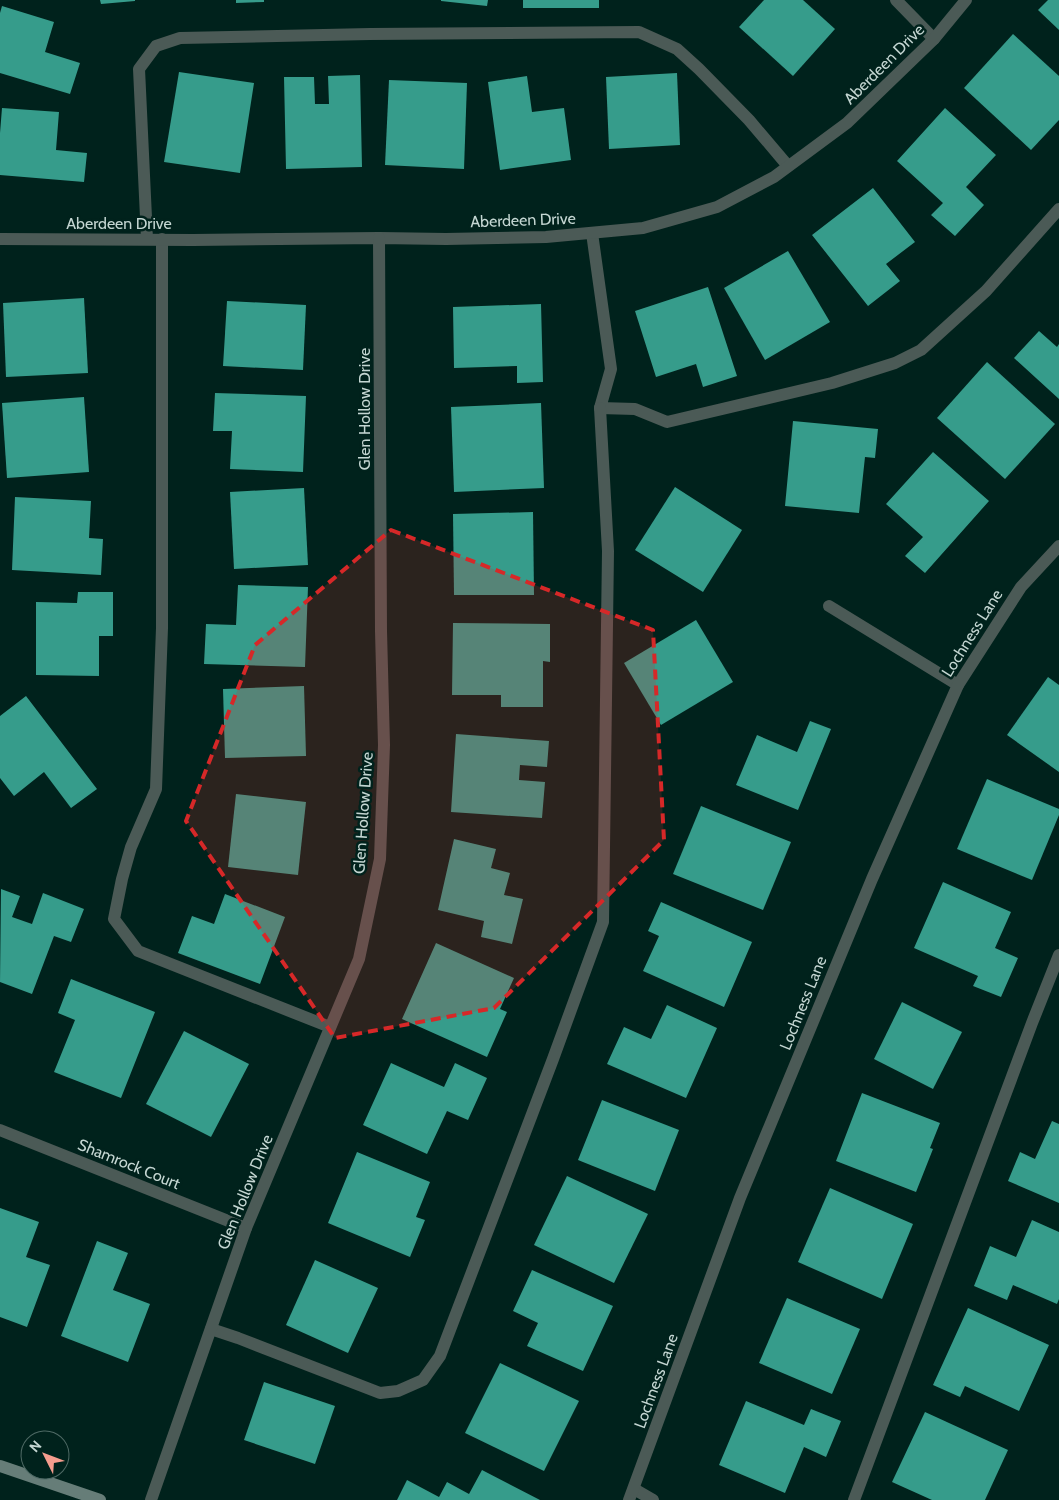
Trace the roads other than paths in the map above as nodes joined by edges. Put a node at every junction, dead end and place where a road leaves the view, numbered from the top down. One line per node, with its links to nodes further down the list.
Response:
1 (896, 0): 3 (street)
2 (966, 0): 3 (street, Aberdeen Drive)
3 (934, 38): 4 (street, Aberdeen Drive)
4 (788, 166): 6 (street, Aberdeen Drive); 10 (street)
5 (1059, 209): 11 (street)
6 (592, 233): 7 (street, Aberdeen Drive); 11 (street)
7 (379, 238): 9 (street, Aberdeen Drive); 16 (street, Glen Hollow Drive)
8 (0, 239): 10 (street, Aberdeen Drive)
9 (162, 239): 10 (street, Aberdeen Drive); 16 (street)
10 (147, 240)
11 (600, 408): 19 (street)
12 (1059, 546): 14 (street, Lochness Lane)
13 (829, 606): 14 (street)
14 (958, 685): 21 (street, Lochness Lane)
15 (1059, 955): 25 (street)
16 (330, 1027): 18 (street, Glen Hollow Drive)
17 (0, 1130): 18 (street, Shamrock Court)
18 (246, 1228): 19 (street, Glen Hollow Drive)
19 (211, 1329): 23 (street, Glen Hollow Drive)
20 (0, 1466): 22 (main road)
21 (631, 1494): 24 (street)
22 (100, 1500)
23 (151, 1500)
24 (653, 1500)
25 (854, 1500)

